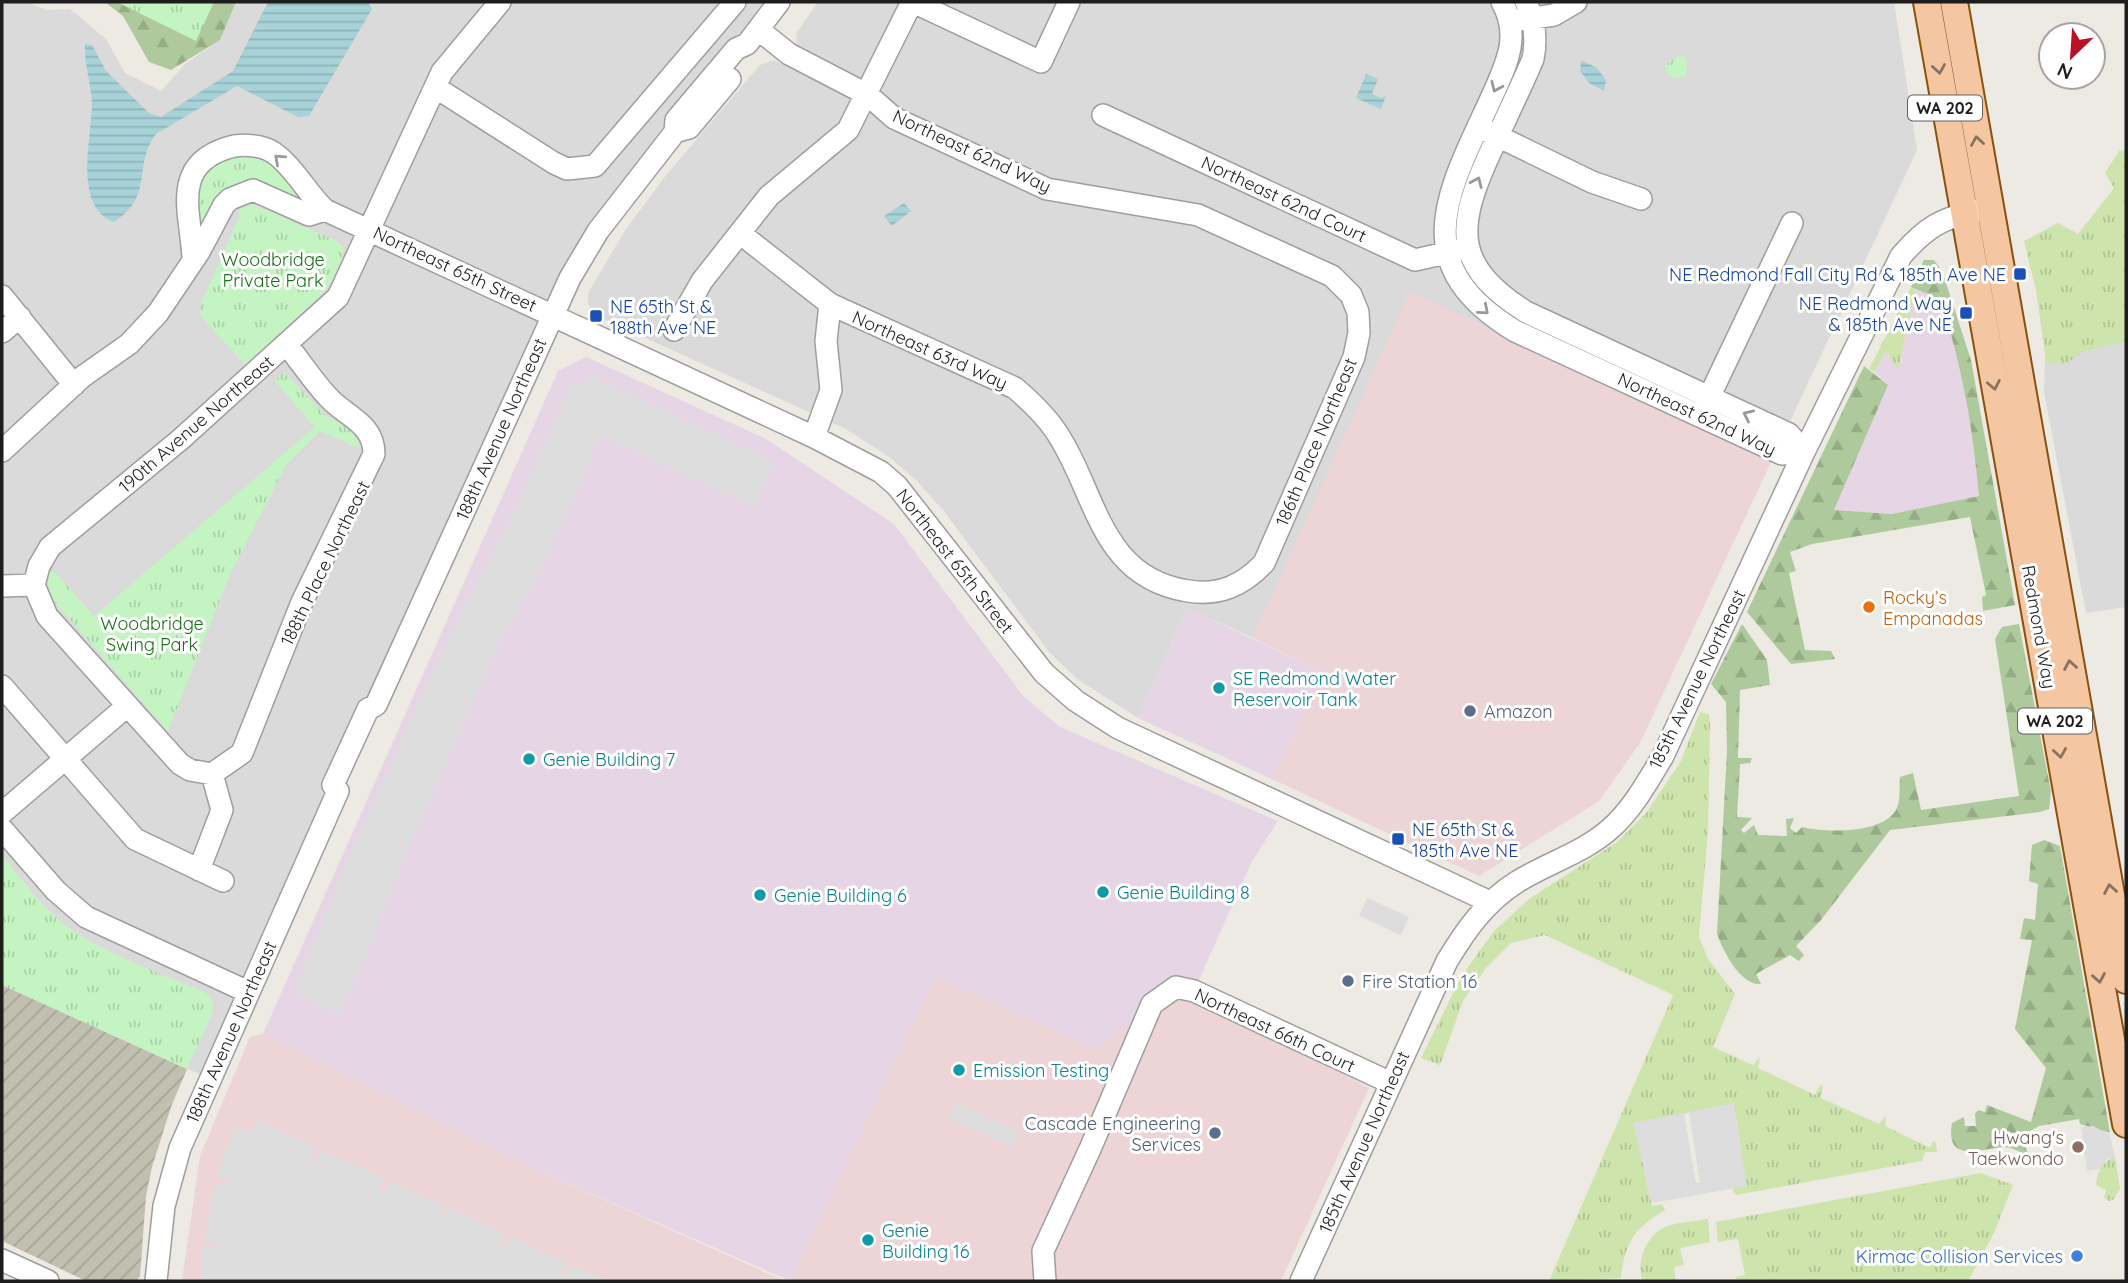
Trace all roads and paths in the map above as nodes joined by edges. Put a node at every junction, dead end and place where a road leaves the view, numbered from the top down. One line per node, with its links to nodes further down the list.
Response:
1 (500, 2): 13 (street, 190th Avenue Northeast)
2 (735, 2): 13 (street)
3 (779, 2): 12 (street, 188th Avenue Northeast)
4 (913, 2): 5 (street); 14 (street)
5 (1069, 2)
6 (1502, 2): 11 (street)
7 (1576, 2): 10 (street)
8 (1927, 2): 20 (main road, WA 202, one-way to 20)
9 (1954, 2): 18 (main road, WA 202, one-way to 9)
10 (1530, 9): 11 (street); 16 (street)
11 (1512, 22): 16 (street, one-way to 16)
12 (753, 37): 14 (street, Northeast 62nd Way); 29 (street, 188th Avenue Northeast)
13 (435, 87): 22 (street, 190th Avenue Northeast)
14 (868, 95): 23 (street); 25 (street, Northeast 62nd Way)
15 (1103, 115): 24 (street, Northeast 62nd Court)
16 (1488, 131): 17 (street); 24 (street)
17 (1642, 199)
18 (1988, 208): 20 (street, 185th Avenue Northeast); 51 (main road, Redmond Way / WA 202, one-way to 18)
19 (325, 210): 22 (street, Northeast 65th Street); 26 (street); 26 (street, one-way to 26)
20 (1962, 214): 38 (street, 185th Avenue Northeast); 54 (main road, Redmond Way / WA 202, one-way to 54)
21 (1792, 223): 35 (street)
22 (369, 228): 29 (street, Northeast 65th Street); 33 (street, 190th Avenue Northeast)
23 (741, 234): 28 (street, Northeast 63rd Way); 31 (street)
24 (1458, 251): 35 (street, Northeast 62nd Way)
25 (1283, 253): 41 (street, 186th Place Northeast)
26 (193, 258): 34 (street)
27 (2, 296): 30 (street)
28 (830, 304): 36 (street); 41 (street, Northeast 63rd Way)
29 (553, 315): 36 (street, Northeast 65th Street); 52 (street, 188th Avenue Northeast)
30 (20, 317): 32 (street); 34 (street)
31 (674, 330)
32 (2, 332)
33 (287, 345): 40 (street, 190th Avenue Northeast); 45 (street, 188th Place Northeast)
34 (74, 385): 37 (street)
35 (1704, 406): 38 (street, Northeast 62nd Way)
36 (814, 438): 50 (street, Northeast 65th Street)
37 (2, 451)
38 (1804, 452): 50 (street, 185th Avenue Northeast)
39 (2, 586): 40 (street)
40 (34, 586): 43 (street)
41 (1168, 587)
42 (2, 685): 44 (street)
43 (126, 707): 44 (street); 45 (street)
44 (65, 758): 46 (street); 48 (street)
45 (212, 774): 48 (street)
46 (2, 813)
47 (2, 829): 52 (street)
48 (199, 870): 49 (street)
49 (223, 881)
50 (1490, 902): 53 (street, 185th Avenue Northeast)
51 (2126, 980)
52 (248, 992): 57 (street, 188th Avenue Northeast)
53 (1391, 1083): 58 (street, Northeast 66th Court); 59 (street, 185th Avenue Northeast)
54 (2126, 1124)
55 (2, 1260): 56 (street)
56 (48, 1281)
57 (156, 1281)
58 (1045, 1281)
59 (1301, 1281)

